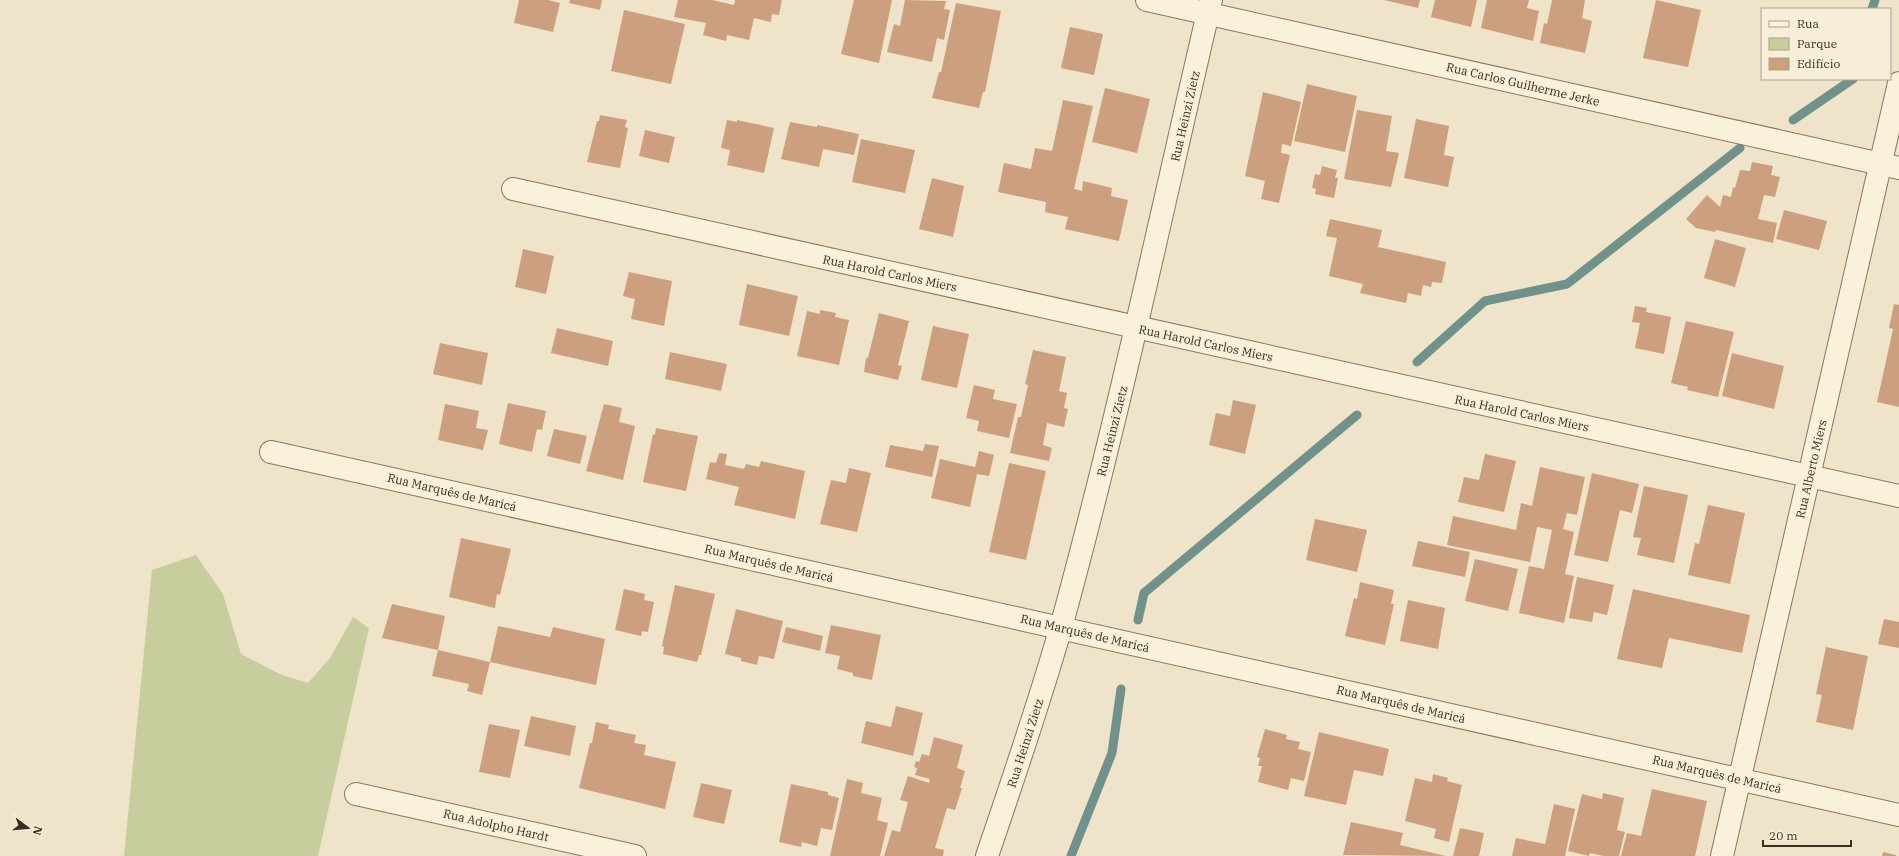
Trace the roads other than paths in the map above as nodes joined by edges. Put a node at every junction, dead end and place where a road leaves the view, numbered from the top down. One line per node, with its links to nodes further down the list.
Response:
1 (1147, 0): 2 (street, Rua Carlos Guilherme Jerke)
2 (1210, 7): 4 (street, Rua Carlos Guilherme Jerke); 6 (street, Rua Heinzi Zietz)
3 (1899, 83): 4 (street, Rua Alberto Miers)
4 (1890, 166): 8 (street, Rua Alberto Miers)
5 (513, 189): 6 (street, Rua Harold Carlos Miers)
6 (1137, 327): 8 (street, Rua Harold Carlos Miers); 10 (street, Rua Heinzi Zietz)
7 (271, 452): 10 (street, Rua Marquês de Maricá)
8 (1809, 476): 9 (street, Rua Harold Carlos Miers); 11 (street, Rua Alberto Miers)
9 (1899, 496)
10 (1061, 628): 11 (street, Rua Marquês de Maricá); 15 (street, Rua Heinzi Zietz)
11 (1740, 779): 13 (street, Rua Marquês de Maricá); 16 (street, Rua Alberto Miers)
12 (356, 794): 14 (street, Rua Adolpho Hardt)
13 (1899, 815)
14 (635, 856)
15 (987, 856)
16 (1722, 856)

